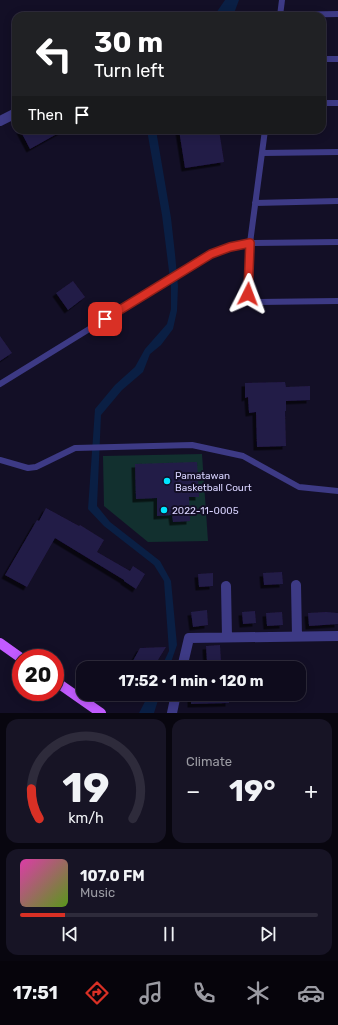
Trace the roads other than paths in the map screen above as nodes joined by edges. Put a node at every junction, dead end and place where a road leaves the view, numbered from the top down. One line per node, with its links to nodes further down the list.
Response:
1 (282, 0): 2 (lane)
2 (280, 12)
3 (326, 14): 4 (lane)
4 (338, 14)
5 (326, 59): 6 (lane)
6 (338, 59)
7 (326, 103): 8 (lane)
8 (338, 103)
9 (264, 134): 11 (lane)
10 (338, 152): 11 (lane)
11 (262, 153): 13 (lane)
12 (338, 201): 13 (lane)
13 (255, 203): 15 (lane)
14 (338, 242): 15 (lane)
15 (250, 243): 16 (lane); 17 (lane)
16 (338, 301)
17 (0, 384)
18 (0, 460): 19 (lane)
19 (338, 491)
20 (296, 585): 22 (street)
21 (226, 586): 24 (street)
22 (297, 636): 23 (street); 24 (street)
23 (338, 636)
24 (227, 637): 27 (street)
25 (0, 643): 26 (main road)
26 (12, 652)
27 (184, 661)
28 (64, 687): 30 (main road)
29 (175, 701): 31 (street)
30 (101, 713)
31 (172, 713)

